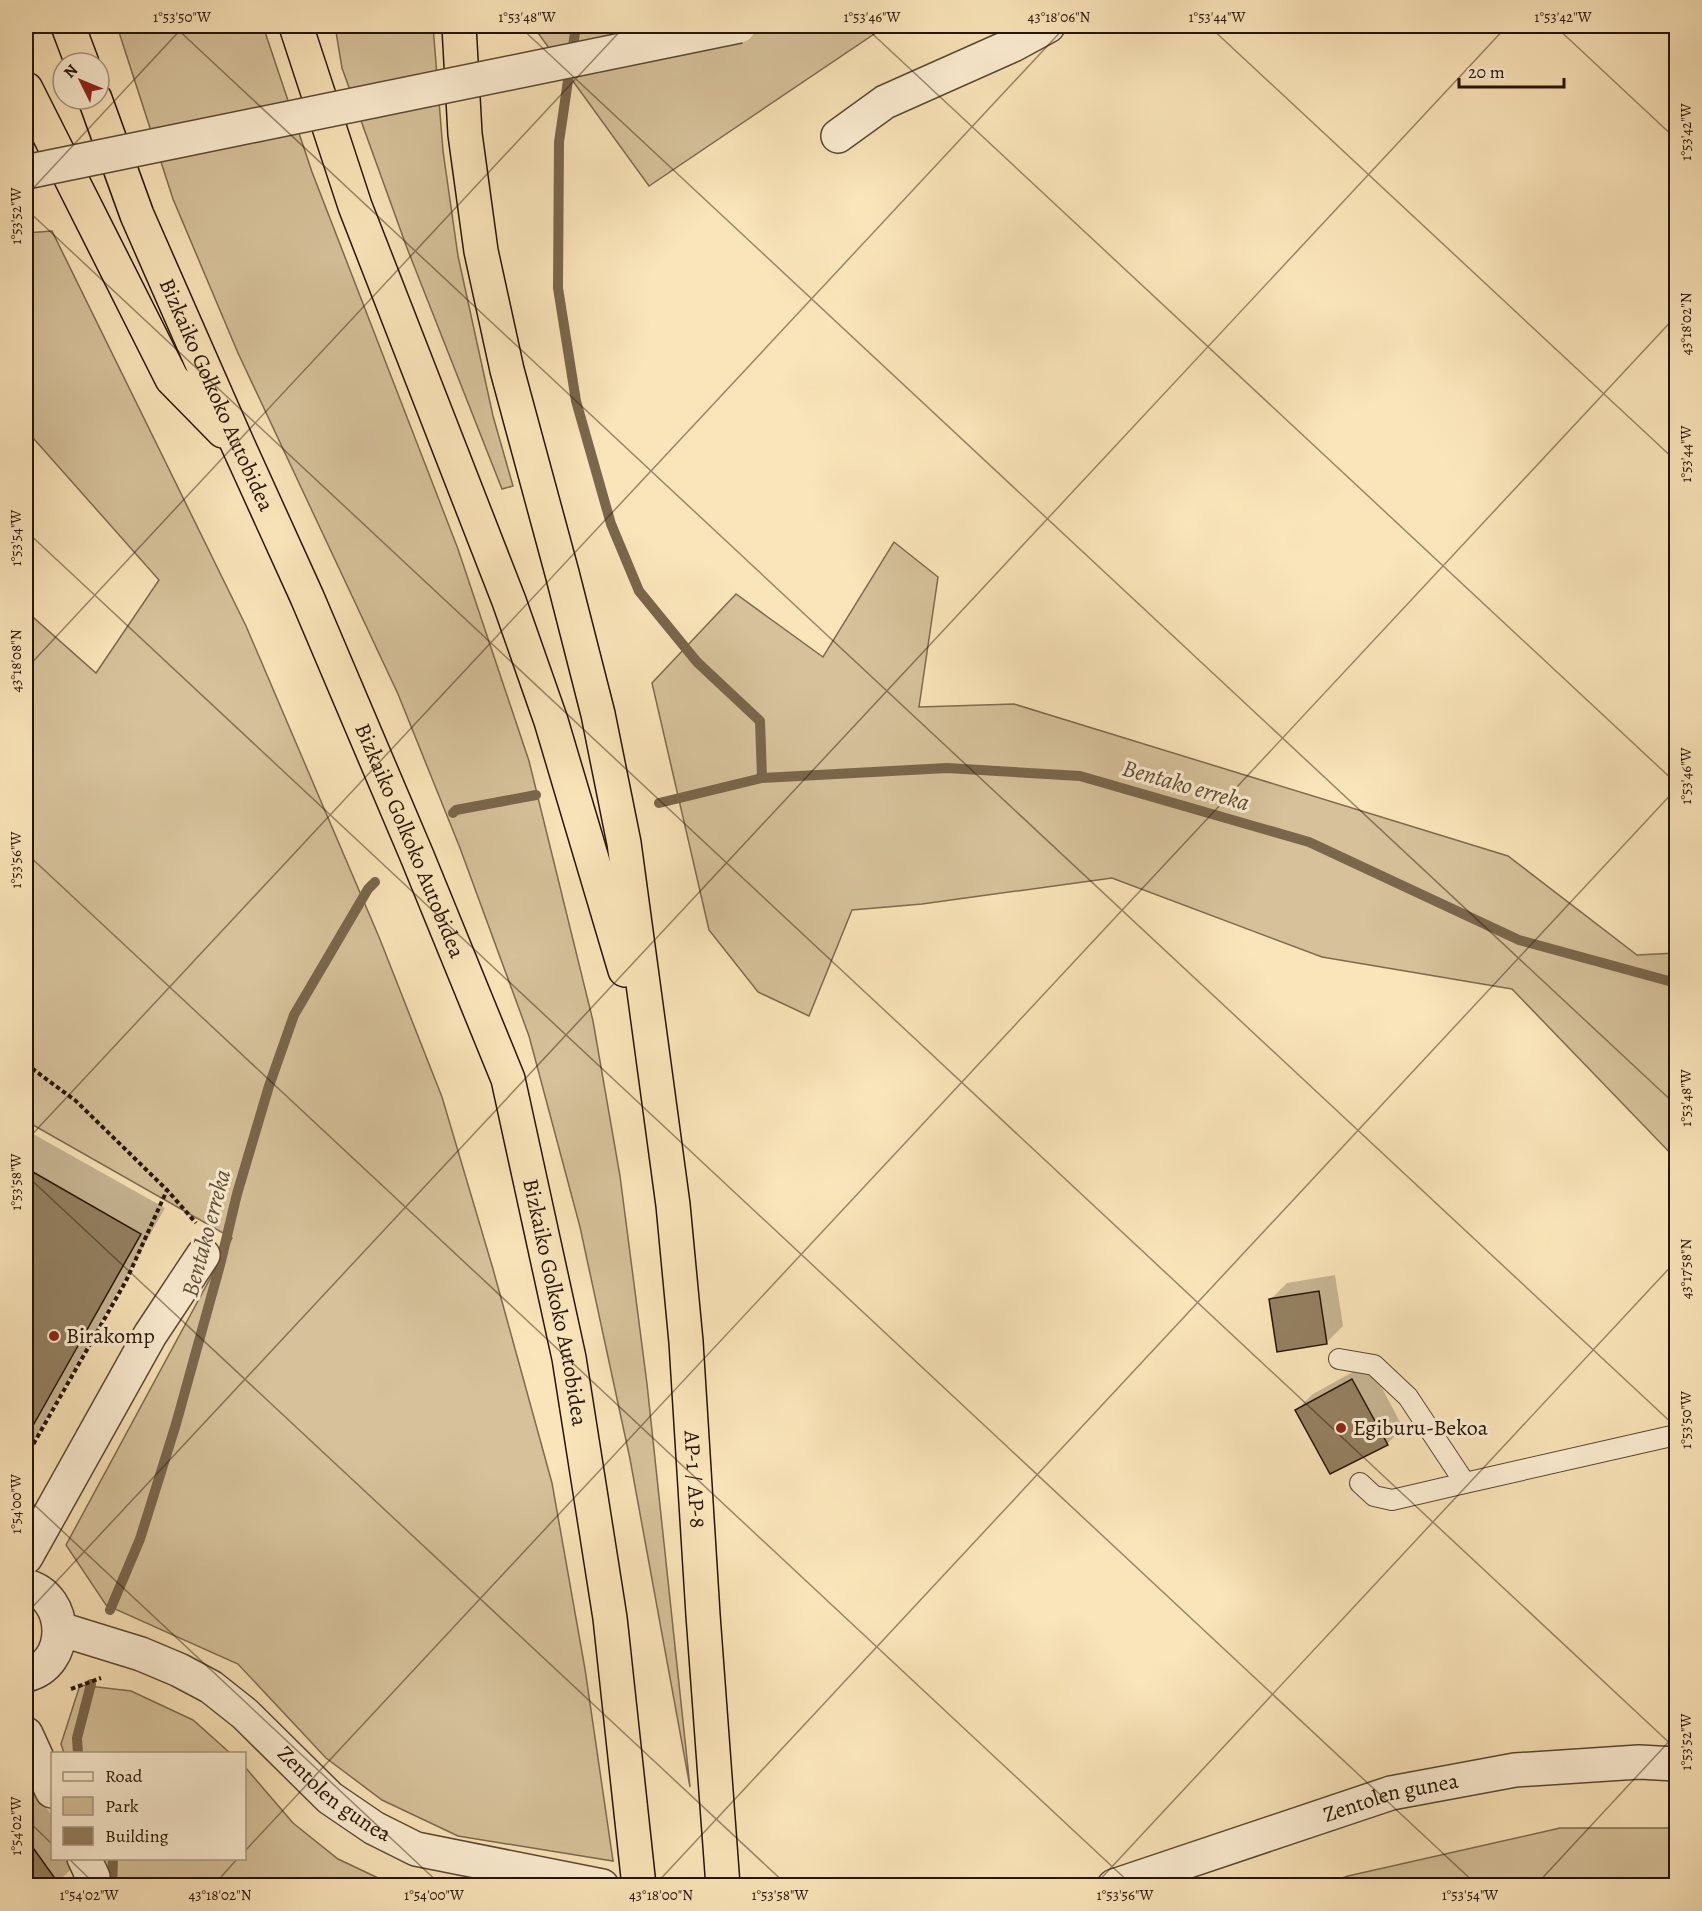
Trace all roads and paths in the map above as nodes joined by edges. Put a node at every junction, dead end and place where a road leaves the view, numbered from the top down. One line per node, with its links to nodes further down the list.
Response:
1 (68, 26): 6 (highway)
2 (296, 26): 13 (highway)
3 (459, 26): 13 (highway)
4 (740, 26): 10 (street, bridge)
5 (1048, 26): 9 (street)
6 (77, 51)
7 (26, 89): 11 (highway)
8 (99, 111): 11 (highway, Bizkaiko Golkoko Autobidea)
9 (838, 136)
10 (26, 172)
11 (238, 445): 31 (highway, Bizkaiko Golkoko Autobidea)
12 (26, 1064): 14 (path)
13 (656, 1073): 32 (highway, AP-1 / AP-8)
14 (166, 1190): 15 (path); 18 (path)
15 (203, 1255): 21 (street)
16 (1339, 1359): 20 (lane)
17 (1677, 1434): 20 (lane)
18 (26, 1457)
19 (1360, 1483): 20 (lane)
20 (1465, 1483)
21 (26, 1557)
22 (26, 1586): 23 (street)
23 (60, 1629): 24 (street); 30 (street, Zentolen gunea)
24 (26, 1675)
25 (26, 1734): 27 (street)
26 (1677, 1764): 33 (street, Zentolen gunea)
27 (51, 1789)
28 (85, 1860): 29 (street)
29 (88, 1886)
30 (602, 1886)
31 (639, 1886)
32 (723, 1886)
33 (1114, 1886)

